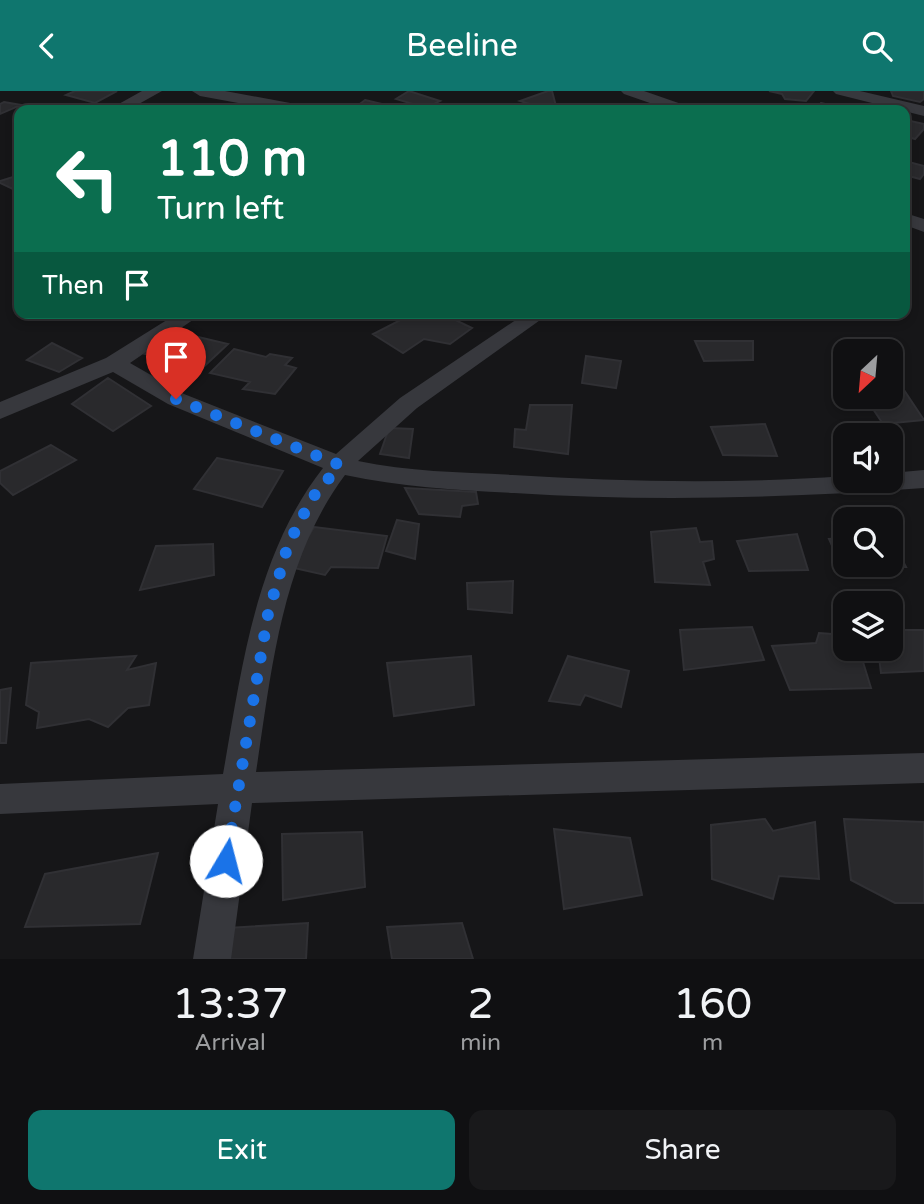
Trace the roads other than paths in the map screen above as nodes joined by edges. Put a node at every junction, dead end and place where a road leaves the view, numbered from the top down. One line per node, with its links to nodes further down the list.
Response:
1 (154, 91): 5 (street)
2 (200, 91): 6 (street)
3 (629, 91): 7 (street)
4 (849, 92): 8 (street)
5 (126, 105)
6 (274, 105)
7 (670, 105)
8 (900, 105)
9 (184, 319): 11 (street)
10 (531, 319): 13 (street)
11 (114, 363): 12 (street); 13 (street)
12 (0, 411)
13 (340, 465): 14 (street); 16 (street)
14 (924, 479)
15 (924, 768): 16 (street)
16 (237, 788): 17 (street); 18 (street)
17 (0, 799)
18 (212, 959)

